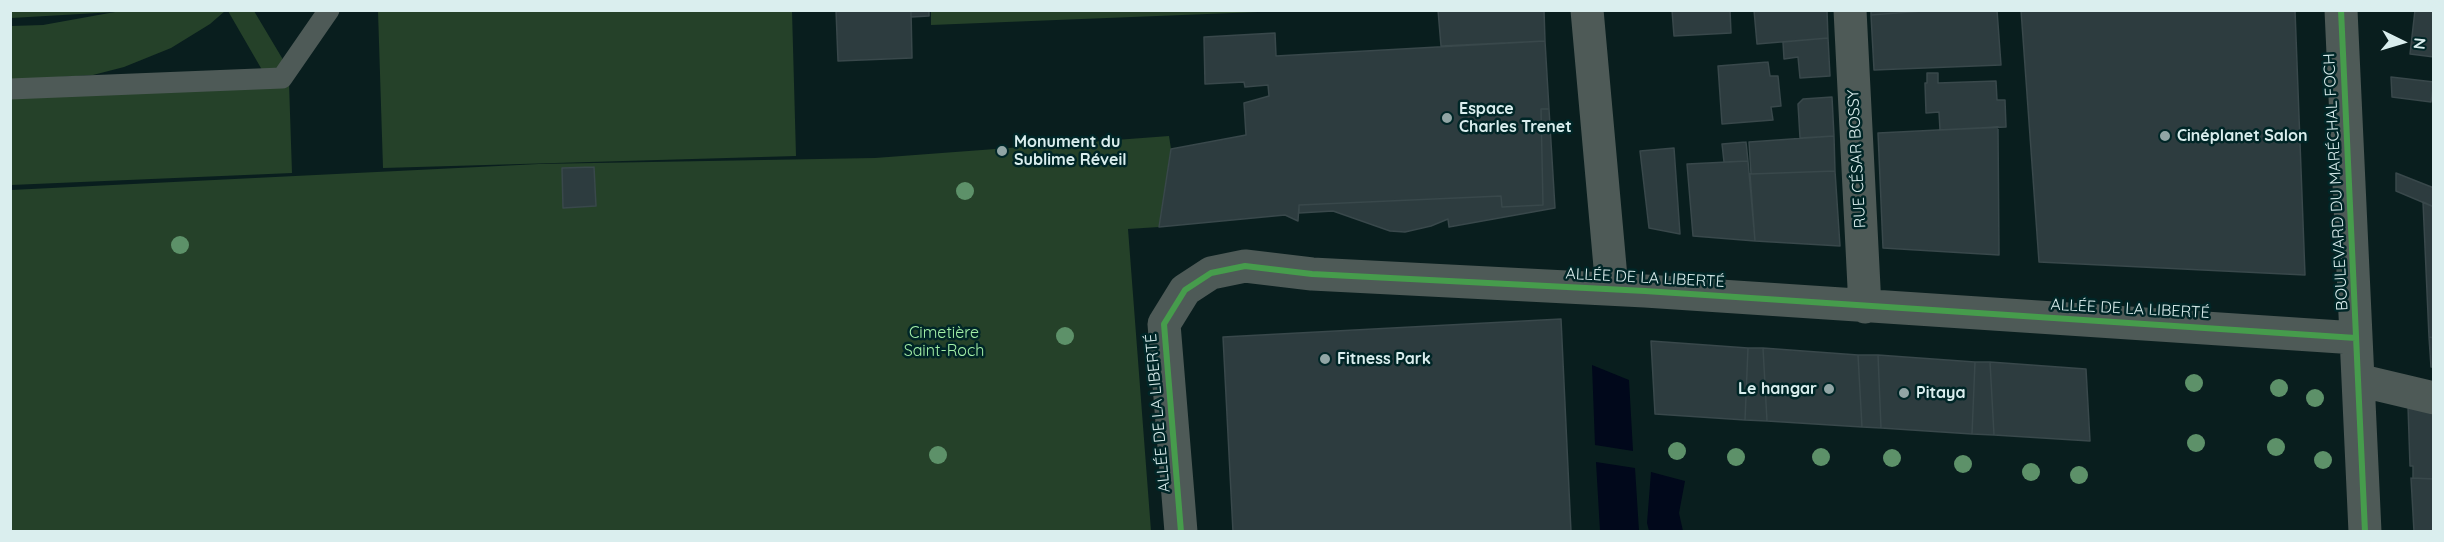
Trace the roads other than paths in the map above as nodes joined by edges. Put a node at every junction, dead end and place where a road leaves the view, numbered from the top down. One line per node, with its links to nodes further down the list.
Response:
1 (330, 10): 5 (lane)
2 (1587, 10): 6 (street)
3 (1850, 10): 7 (street, RUE CÉSAR BOSSY)
4 (2341, 10): 8 (street, BOULEVARD DU MARÉCHAL FOCH)
5 (10, 89)
6 (1612, 289): 7 (street, ALLÉE DE LA LIBERTÉ); 11 (street, ALLÉE DE LA LIBERTÉ)
7 (1865, 307): 8 (street, ALLÉE DE LA LIBERTÉ)
8 (2356, 338): 9 (street, BOULEVARD DU MARÉCHAL FOCH)
9 (2358, 380): 10 (street); 12 (street, BOULEVARD DU MARÉCHAL FOCH)
10 (2433, 398)
11 (1181, 531)
12 (2365, 531)

